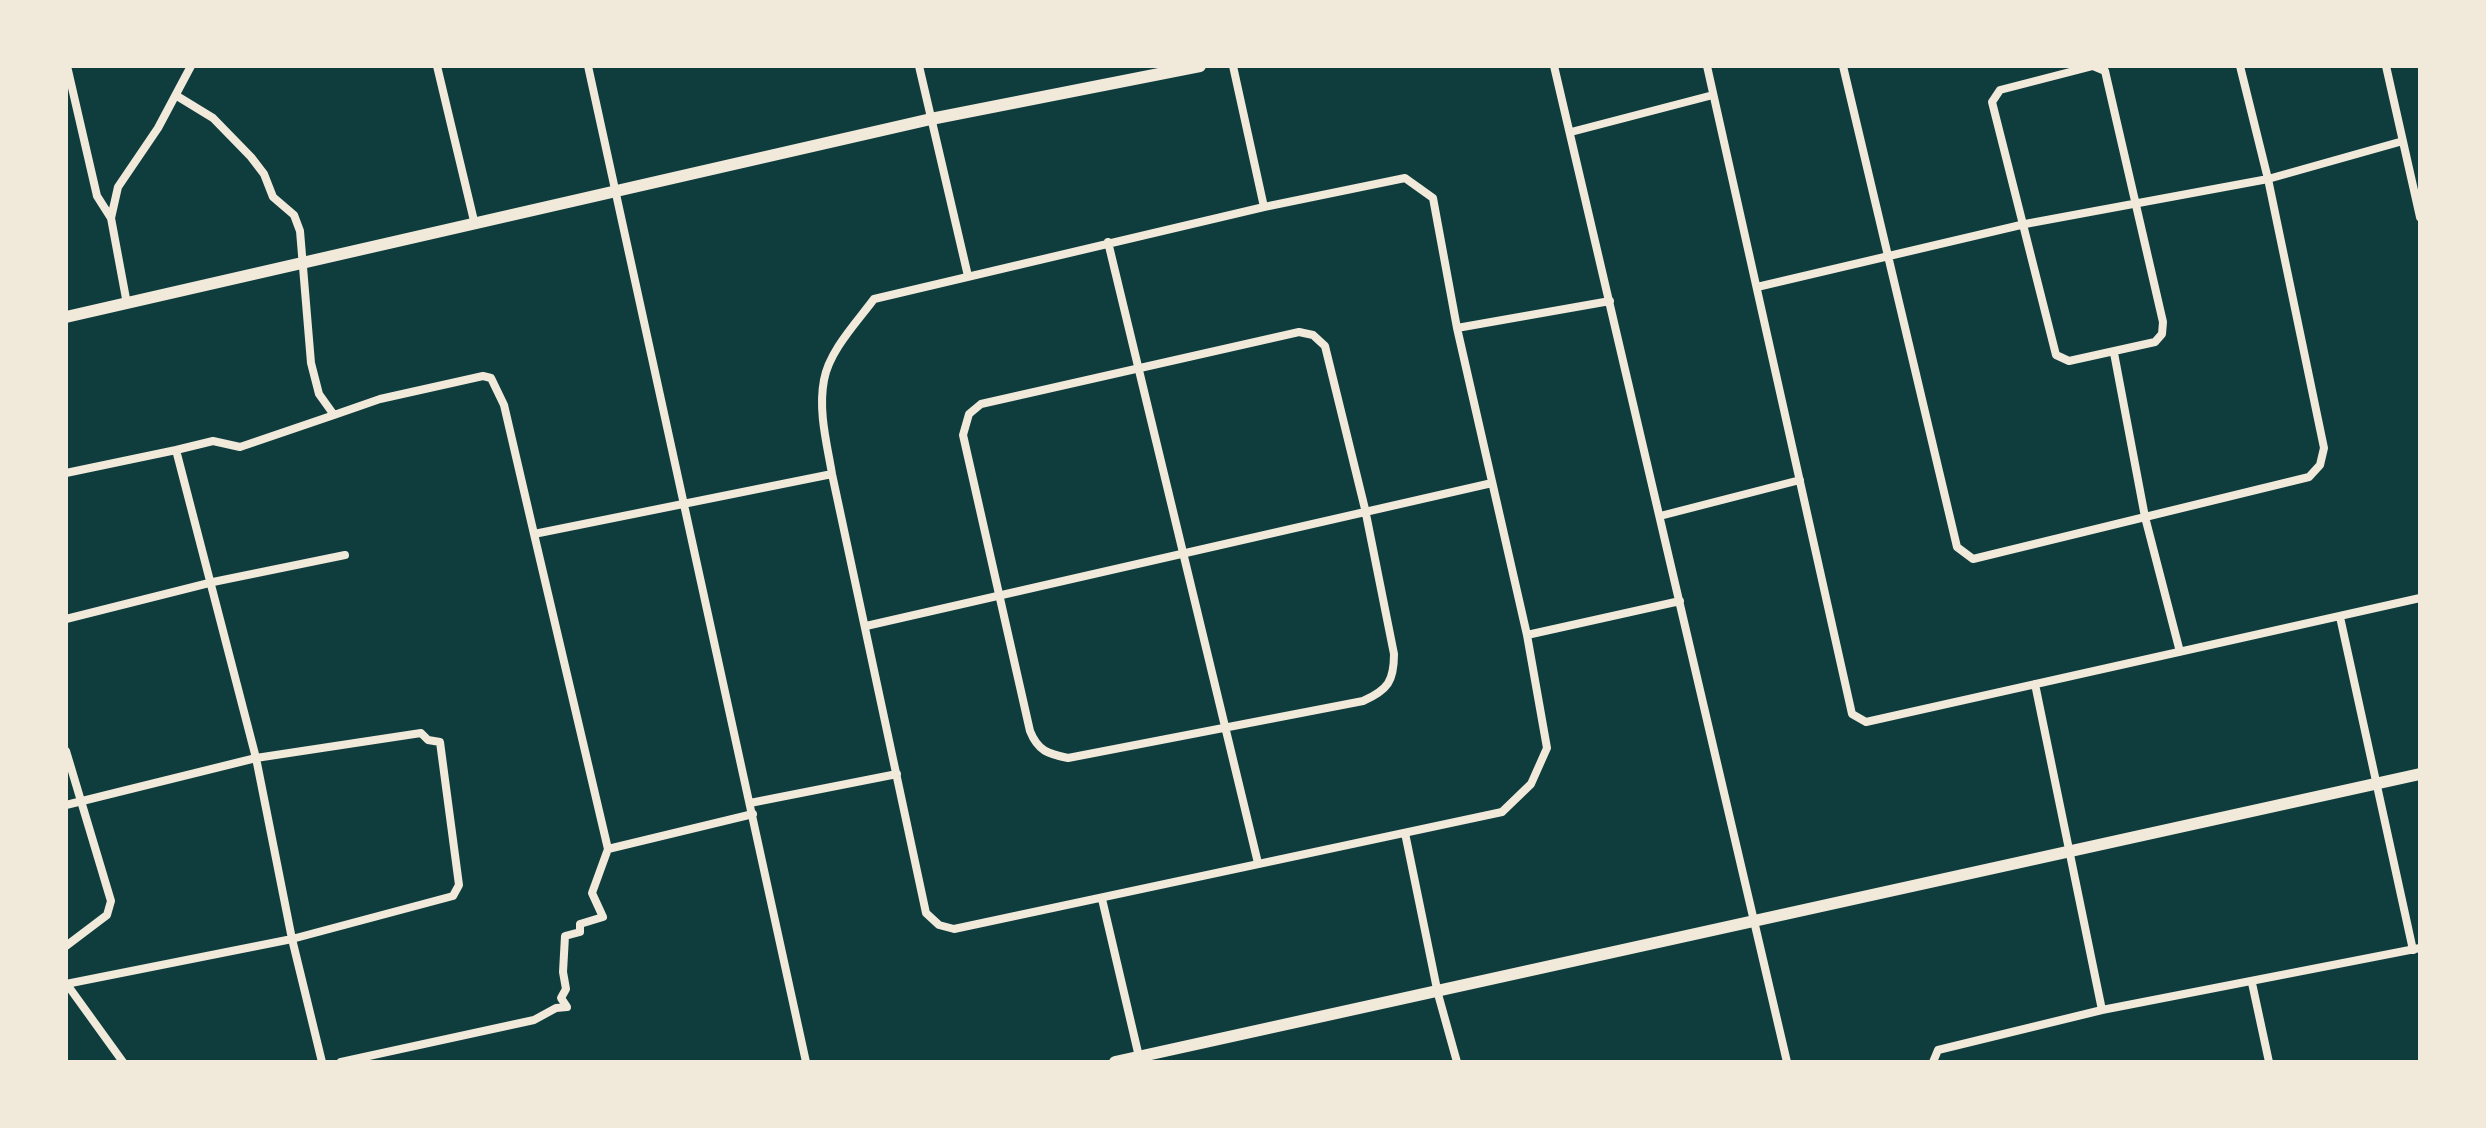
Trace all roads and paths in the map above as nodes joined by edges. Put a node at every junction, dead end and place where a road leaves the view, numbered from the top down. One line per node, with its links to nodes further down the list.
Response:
1 (67, 66): 26 (street)
2 (191, 66): 17 (street)
3 (437, 66): 28 (street)
4 (588, 66): 22 (street)
5 (919, 66): 18 (street)
6 (1200, 66): 18 (street)
7 (1233, 66): 24 (street)
8 (1554, 66): 19 (street)
9 (1707, 66): 16 (street)
10 (1843, 66): 30 (street)
11 (2042, 66): 15 (street)
12 (2093, 66): 15 (street); 23 (street)
13 (2240, 66): 21 (street)
14 (2386, 66): 20 (street)
15 (2044, 76): 27 (street)
16 (1713, 95): 19 (street); 33 (street)
17 (177, 96): 26 (street); 31 (street)
18 (931, 119): 22 (street); 32 (street)
19 (1571, 132): 34 (street)
20 (2403, 141): 21 (street); 25 (street)
21 (2268, 179): 23 (street); 49 (street)
22 (617, 193): 28 (street); 46 (street)
23 (2136, 204): 27 (street); 38 (street)
24 (1264, 207): 29 (street); 37 (street)
25 (2420, 217)
26 (111, 218): 35 (street)
27 (2025, 224): 30 (street); 38 (street)
28 (475, 226): 31 (street)
29 (1108, 242): 32 (street); 39 (street)
30 (1887, 257): 33 (street); 49 (street)
31 (304, 265): 35 (street); 40 (street)
32 (968, 276): 43 (street)
33 (1757, 287): 44 (street)
34 (1610, 301): 37 (street); 48 (street)
35 (127, 304): 36 (street)
36 (66, 317)
37 (1457, 328): 45 (street)
38 (2114, 353): 49 (street)
39 (1137, 367): 47 (street); 51 (street); 54 (street)
40 (334, 415): 41 (street); 50 (street)
41 (176, 450): 42 (street); 53 (street)
42 (66, 473)
43 (832, 474): 46 (street); 59 (street)
44 (1800, 480): 48 (street); 62 (street)
45 (1492, 483): 47 (street); 60 (street)
46 (684, 502): 50 (street); 70 (street)
47 (1365, 509): 51 (street); 63 (street)
48 (1660, 516): 56 (street)
49 (2145, 517): 61 (street)
50 (534, 534): 74 (street)
51 (1183, 553): 54 (street); 63 (street)
52 (345, 555): 53 (street)
53 (213, 582): 58 (street); 65 (street)
54 (1000, 597): 59 (street); 63 (street)
55 (2420, 598): 57 (street)
56 (1680, 601): 60 (street); 78 (street)
57 (2340, 617): 61 (street); 68 (street)
58 (66, 619)
59 (866, 626): 66 (street)
60 (1527, 635): 73 (street)
61 (2180, 652): 62 (street)
62 (2035, 684): 75 (street)
63 (1227, 727): 76 (street)
64 (66, 751): 69 (street)
65 (256, 758): 69 (street); 79 (street); 79 (street)
66 (897, 774): 70 (street); 77 (street)
67 (2420, 774): 68 (street)
68 (2378, 783): 75 (street); 81 (street)
69 (79, 801): 71 (street); 80 (street)
70 (750, 803): 72 (street)
71 (66, 805)
72 (753, 814): 74 (street); 90 (street)
73 (1405, 833): 76 (street); 84 (street)
74 (608, 849): 89 (street)
75 (2071, 850): 78 (street); 85 (street)
76 (1258, 863): 77 (street)
77 (1102, 899): 86 (street)
78 (1755, 919): 84 (street); 93 (street)
79 (292, 939): 82 (street); 88 (street)
80 (66, 946)
81 (2416, 949): 83 (street)
82 (66, 983): 87 (street)
83 (2252, 983): 85 (street); 95 (street)
84 (1438, 994): 86 (street); 92 (street)
85 (2102, 1010): 94 (street)
86 (1140, 1059): 91 (street)
87 (123, 1062)
88 (322, 1062)
89 (341, 1062)
90 (806, 1062)
91 (1115, 1062)
92 (1457, 1062)
93 (1787, 1062)
94 (1933, 1062)
95 (2269, 1062)

